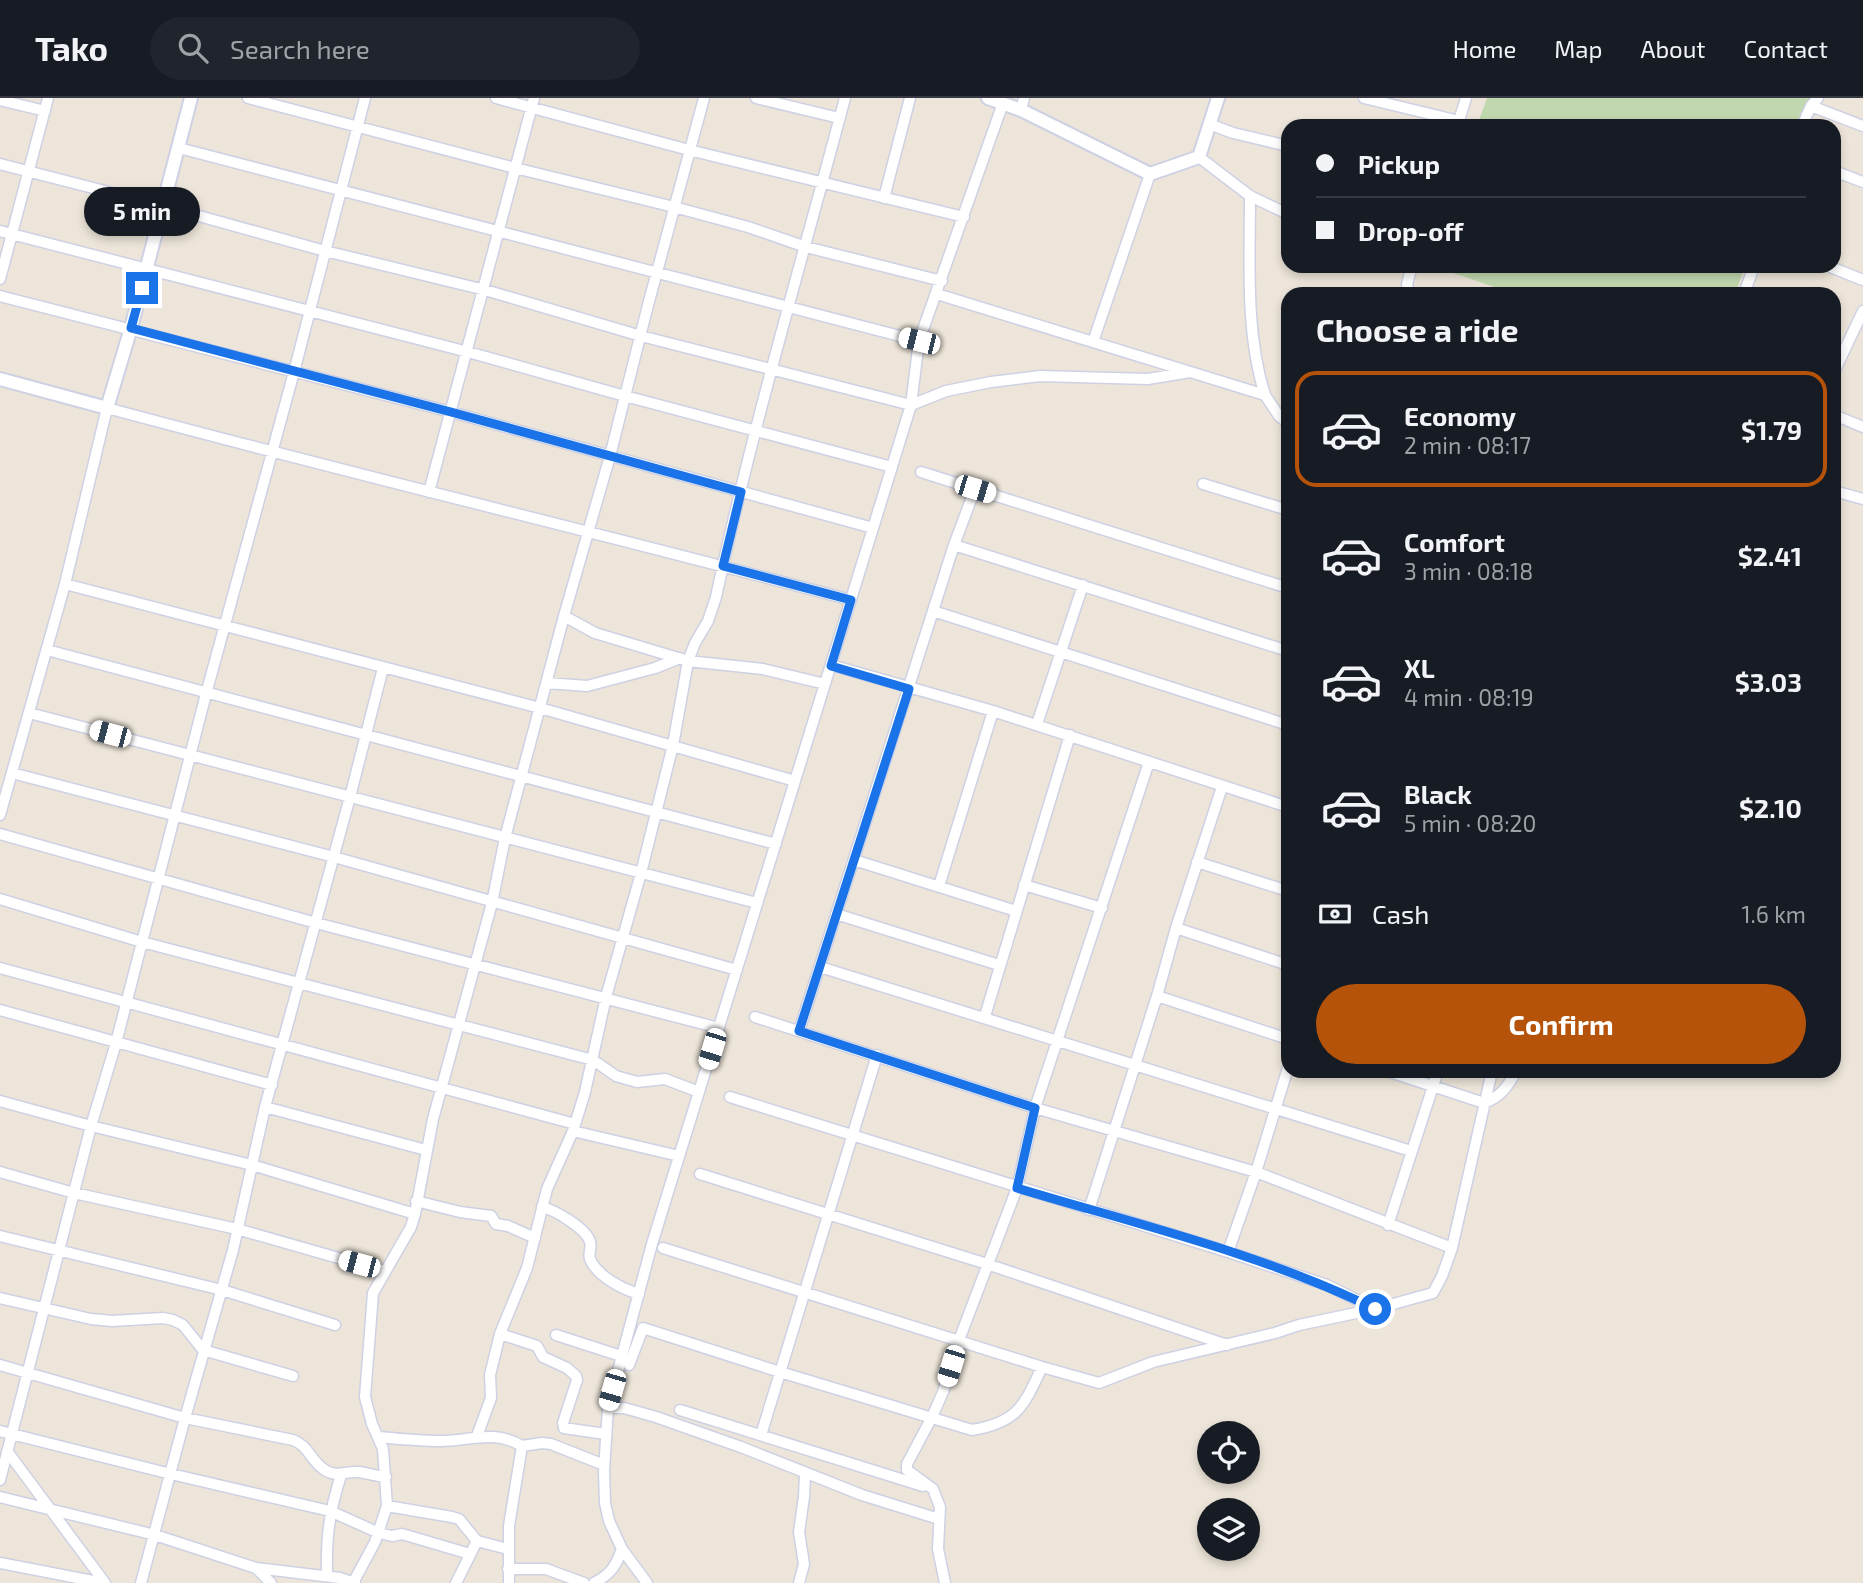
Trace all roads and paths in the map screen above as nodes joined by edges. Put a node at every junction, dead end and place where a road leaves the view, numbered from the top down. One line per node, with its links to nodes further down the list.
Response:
1 (48, 98): 19 (street)
2 (191, 98): 28 (street)
3 (248, 98): 25 (street)
4 (365, 98): 25 (street)
5 (496, 98): 16 (street)
6 (704, 98): 29 (street)
7 (756, 98): 20 (street)
8 (845, 98): 20 (street)
9 (910, 98): 40 (street)
10 (988, 98): 17 (street)
11 (1217, 98): 24 (street)
12 (1364, 98): 21 (street)
13 (1466, 98): 22 (street)
14 (0, 100): 19 (street)
15 (1815, 102): 23 (street); 26 (street)
16 (533, 103): 29 (street); 32 (street)
17 (1003, 103): 18 (street); 44 (street)
18 (1022, 104): 35 (street)
19 (45, 111): 33 (street)
20 (839, 118): 37 (street)
21 (1443, 119)
22 (1459, 119)
23 (1806, 119)
24 (1209, 124): 27 (street); 30 (street)
25 (357, 126): 32 (street); 38 (street)
26 (1863, 126)
27 (1281, 144)
28 (178, 148): 38 (street); 41 (street)
29 (689, 150): 37 (street); 42 (street)
30 (1199, 157): 35 (street); 39 (street)
31 (0, 164): 33 (street)
32 (515, 168): 42 (street); 46 (street)
33 (27, 171): 41 (street); 47 (street)
34 (1841, 173): 36 (street)
35 (1150, 174): 65 (street)
36 (1863, 181)
37 (822, 183): 40 (street); 48 (street)
38 (340, 190): 46 (street); 49 (street)
39 (1250, 196): 43 (street); 72 (street)
40 (884, 198): 44 (street)
41 (163, 206): 49 (street); 50 (street)
42 (674, 207): 48 (street); 52 (street)
43 (1281, 211)
44 (964, 217): 55 (street)
45 (0, 231): 47 (street)
46 (499, 232): 52 (street); 56 (street)
47 (11, 234): 50 (street); 53 (street)
48 (806, 247): 55 (street); 59 (street)
49 (324, 251): 56 (street); 60 (street)
50 (147, 268): 60 (street); 62 (street)
51 (1841, 271): 54 (street)
52 (656, 273): 59 (street); 63 (street)
53 (0, 279)
54 (1863, 280)
55 (942, 281): 57 (street)
56 (485, 290): 63 (street); 66 (street)
57 (937, 294): 64 (street); 65 (street)
58 (0, 296): 62 (street)
59 (789, 308): 64 (street); 68 (street)
60 (309, 311): 66 (street); 69 (street)
61 (1863, 311): 67 (street)
62 (131, 328): 69 (street); 75 (street)
63 (641, 336): 68 (street); 73 (street)
64 (919, 341): 74 (street)
65 (1093, 342): 70 (street)
66 (468, 352): 73 (street); 76 (street)
67 (1841, 357)
68 (771, 369): 74 (street); 80 (street)
69 (294, 372): 76 (street); 81 (street)
70 (1190, 372): 72 (street); 74 (street)
71 (0, 379): 75 (street)
72 (1265, 395): 77 (street)
73 (625, 396): 80 (street); 82 (street)
74 (911, 405): 83 (street)
75 (107, 408): 81 (street); 96 (street)
76 (451, 412): 82 (street); 87 (street)
77 (1281, 416)
78 (1841, 418): 79 (street)
79 (1863, 427)
80 (757, 431): 83 (street); 88 (street)
81 (270, 452): 87 (street); 102 (street)
82 (610, 456): 88 (street); 93 (street)
83 (892, 467): 92 (street)
84 (921, 472): 86 (street)
85 (1203, 484): 91 (street)
86 (975, 489): 94 (street); 98 (street)
87 (429, 492): 93 (street)
88 (741, 492): 92 (street); 95 (street)
89 (1841, 493): 90 (street)
90 (1863, 499)
91 (1281, 508)
92 (873, 528): 99 (street)
93 (589, 533): 95 (street); 101 (street)
94 (954, 545): 97 (street); 100 (street)
95 (723, 566): 99 (street); 106 (street)
96 (65, 584): 102 (street); 104 (street)
97 (1083, 585): 103 (street); 105 (street)
98 (1281, 586)
99 (851, 600): 107 (street)
100 (933, 611): 105 (street); 111 (street)
101 (564, 616): 106 (street); 109 (street)
102 (226, 626): 108 (street); 112 (street)
103 (1281, 649)
104 (47, 650): 112 (street); 115 (street)
105 (1061, 651): 116 (street); 117 (street)
106 (684, 659): 109 (street); 110 (street); 120 (street)
107 (831, 666): 110 (street); 111 (street)
108 (383, 668): 113 (street); 118 (street)
109 (547, 683): 113 (street)
110 (825, 684): 125 (street)
111 (909, 689): 114 (street); 136 (street)
112 (206, 694): 118 (street); 121 (street)
113 (540, 708): 120 (street); 124 (street)
114 (993, 710): 117 (street); 141 (street)
115 (29, 713): 121 (street); 123 (street)
116 (1281, 723)
117 (1037, 724): 119 (street)
118 (366, 735): 124 (street); 127 (street)
119 (1070, 735): 122 (street); 140 (street)
120 (673, 745): 125 (street); 129 (street)
121 (191, 754): 127 (street); 131 (street)
122 (1149, 762): 126 (street); 146 (street)
123 (12, 773): 130 (street); 131 (street)
124 (522, 776): 129 (street); 133 (street)
125 (795, 781): 134 (street)
126 (1222, 787): 128 (street); 137 (street)
127 (350, 797): 133 (street); 135 (street)
128 (1281, 804)
129 (655, 812): 134 (street); 138 (street)
130 (0, 815)
131 (176, 815): 135 (street); 139 (street)
132 (0, 834): 139 (street)
133 (505, 838): 138 (street); 144 (street)
134 (776, 844): 145 (street)
135 (334, 857): 144 (street); 149 (street)
136 (854, 860): 141 (street); 148 (street)
137 (1197, 862): 142 (street); 150 (street)
138 (641, 873): 145 (street); 151 (street)
139 (159, 880): 149 (street); 152 (street)
140 (1024, 885): 146 (street); 147 (street)
141 (939, 886): 147 (street)
142 (1281, 889)
143 (0, 899): 152 (street)
144 (492, 903): 151 (street); 154 (street)
145 (757, 904): 158 (street)
146 (1102, 908): 170 (street)
147 (1016, 911): 155 (street)
148 (836, 915): 155 (street); 156 (street)
149 (316, 923): 154 (street); 159 (street)
150 (1176, 928): 153 (street); 160 (street)
151 (623, 937): 158 (street); 161 (street)
152 (142, 942): 159 (street); 162 (street)
153 (1281, 963)
154 (475, 965): 161 (street); 166 (street)
155 (999, 965): 164 (street)
156 (820, 967): 164 (street); 168 (street)
157 (0, 968): 162 (street)
158 (737, 970): 167 (street)
159 (299, 984): 166 (street); 172 (street)
160 (1157, 996): 169 (street); 175 (street)
161 (606, 997): 167 (street); 174 (street)
162 (127, 1001): 171 (street); 172 (street)
163 (0, 1010): 171 (street)
164 (985, 1016): 170 (street)
165 (755, 1017): 168 (street)
166 (459, 1026): 174 (street); 183 (street)
167 (719, 1028): 184 (street)
168 (799, 1031): 173 (street)
169 (1281, 1037)
170 (1059, 1040): 175 (street); 189 (street)
171 (116, 1043): 181 (street); 191 (street)
172 (283, 1044): 181 (street); 183 (street)
173 (877, 1055): 189 (street); 194 (street)
174 (593, 1060): 184 (street); 192 (street)
175 (1134, 1063): 190 (street); 193 (street)
176 (1285, 1078): 190 (street)
177 (1408, 1078): 182 (street)
178 (1436, 1078): 182 (street)
179 (1490, 1078): 187 (street)
180 (1512, 1078): 187 (street)
181 (272, 1085): 188 (street)
182 (1433, 1086): 187 (street); 196 (street)
183 (442, 1088): 192 (street); 195 (street)
184 (699, 1092): 197 (street)
185 (730, 1097): 194 (street)
186 (0, 1101): 191 (street)
187 (1484, 1103): 214 (street)
188 (265, 1107): 195 (street); 198 (street)
189 (1035, 1108): 193 (street); 202 (street)
190 (1275, 1108): 196 (street); 200 (street)
191 (91, 1126): 198 (street); 203 (street)
192 (574, 1127): 197 (street); 205 (street)
193 (1113, 1130): 200 (street); 206 (street)
194 (853, 1135): 202 (street); 208 (street)
195 (426, 1150): 204 (street)
196 (1410, 1151): 209 (street)
197 (679, 1156): 221 (street)
198 (252, 1165): 207 (street); 210 (street)
199 (0, 1172): 203 (street)
200 (1256, 1172): 209 (street); 216 (street)
201 (700, 1174): 208 (street)
202 (1017, 1188): 206 (street); 217 (street)
203 (74, 1192): 210 (street); 215 (street)
204 (416, 1201): 207 (street); 212 (street)
205 (542, 1207): 212 (street); 221 (street)
206 (1089, 1210): 216 (street)
207 (415, 1214): 218 (street)
208 (828, 1215): 217 (street); 220 (street)
209 (1388, 1225): 214 (street)
210 (237, 1229): 218 (street); 219 (street)
211 (0, 1236): 215 (street)
212 (535, 1238): 226 (street)
213 (663, 1248): 220 (street)
214 (1452, 1248): 223 (street)
215 (60, 1251): 219 (street); 224 (street)
216 (1228, 1252): 223 (street)
217 (987, 1264): 228 (street); 229 (street)
218 (384, 1271): 247 (street)
219 (222, 1290): 225 (street); 230 (street)
220 (805, 1293): 228 (street); 235 (street)
221 (639, 1294): 231 (street)
222 (0, 1298): 224 (street)
223 (1375, 1309): 229 (street)
224 (46, 1310): 230 (street); 236 (street)
225 (335, 1325)
226 (500, 1334): 244 (street); 246 (street)
227 (556, 1335): 231 (street)
228 (959, 1340): 234 (street); 241 (street)
229 (1227, 1345): 234 (street)
230 (203, 1350): 237 (street); 240 (street)
231 (621, 1356): 238 (street)
232 (0, 1365): 236 (street)
233 (629, 1365): 235 (street)
234 (1042, 1367): 241 (street)
235 (780, 1372): 241 (street); 245 (street)
236 (28, 1373): 240 (street); 243 (street)
237 (293, 1376)
238 (608, 1408): 244 (street); 252 (street)
239 (680, 1410): 245 (street)
240 (185, 1418): 251 (street); 253 (street)
241 (932, 1418): 256 (street)
242 (0, 1431): 243 (street)
243 (11, 1434): 249 (street); 251 (street)
244 (605, 1434): 250 (street)
245 (761, 1435): 256 (street)
246 (477, 1436): 247 (street); 248 (street)
247 (379, 1437): 254 (street)
248 (522, 1447): 250 (street); 265 (street)
249 (7, 1451): 255 (street); 259 (street)
250 (604, 1465): 266 (street)
251 (171, 1474): 260 (street); 263 (street)
252 (805, 1474): 261 (street); 281 (street)
253 (341, 1475): 254 (street); 260 (street)
254 (386, 1477): 258 (street)
255 (0, 1480)
256 (933, 1489): 261 (street)
257 (0, 1497): 259 (street)
258 (387, 1506): 262 (street); 264 (street)
259 (50, 1509): 263 (street); 272 (street)
260 (330, 1511): 262 (street); 271 (street)
261 (939, 1520): 282 (street)
262 (379, 1533): 267 (street); 275 (street)
263 (155, 1535): 269 (street); 273 (street)
264 (477, 1541): 265 (street); 267 (street)
265 (508, 1549): 270 (street)
266 (622, 1549): 279 (street); 280 (street)
267 (470, 1554): 276 (street)
268 (0, 1563): 272 (street)
269 (256, 1568): 271 (street); 274 (street)
270 (508, 1569): 277 (street); 278 (street)
271 (327, 1576): 275 (street)
272 (104, 1583)
273 (141, 1583)
274 (271, 1583)
275 (354, 1583)
276 (456, 1583)
277 (509, 1583)
278 (584, 1583)
279 (594, 1583)
280 (647, 1583)
281 (799, 1583)
282 (945, 1583)

